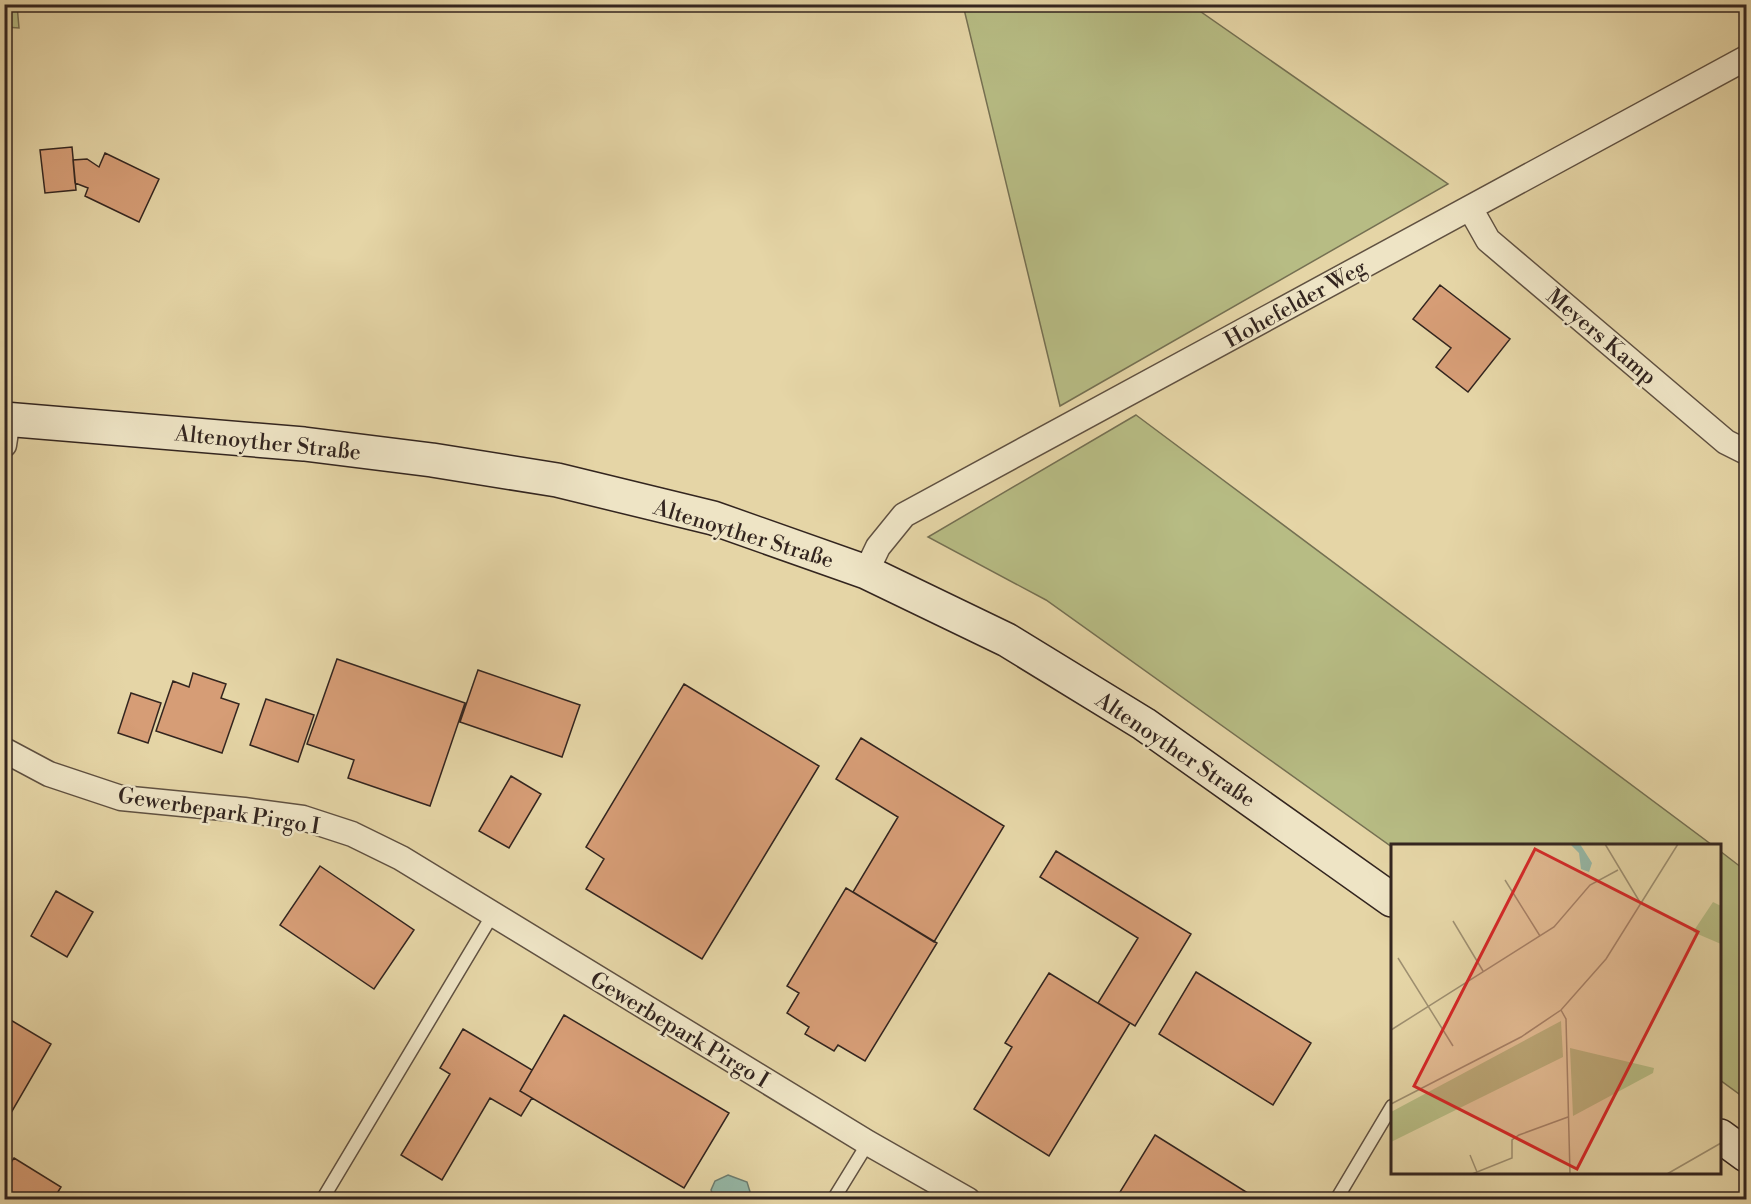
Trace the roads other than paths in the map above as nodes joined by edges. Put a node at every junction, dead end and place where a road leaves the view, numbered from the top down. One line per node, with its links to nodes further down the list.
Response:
1 (1746, 58): 2 (street, Hohefelder Weg)
2 (1470, 208): 4 (street, Meyers Kamp); 5 (street, Hohefelder Weg)
3 (6, 427): 5 (main road, Altenoyther Straße)
4 (1746, 453)
5 (866, 572): 7 (main road, Altenoyther Straße)
6 (4, 750): 8 (street, Gewerbepark Pirgo I)
7 (1391, 899)
8 (493, 914): 11 (street, Gewerbepark Pirgo I); 13 (lane)
9 (1391, 1108): 16 (lane)
10 (1721, 1137): 12 (main road)
11 (868, 1143): 14 (lane); 15 (street, Gewerbepark Pirgo I)
12 (1746, 1155)
13 (322, 1200)
14 (833, 1200)
15 (968, 1200)
16 (1336, 1200)

